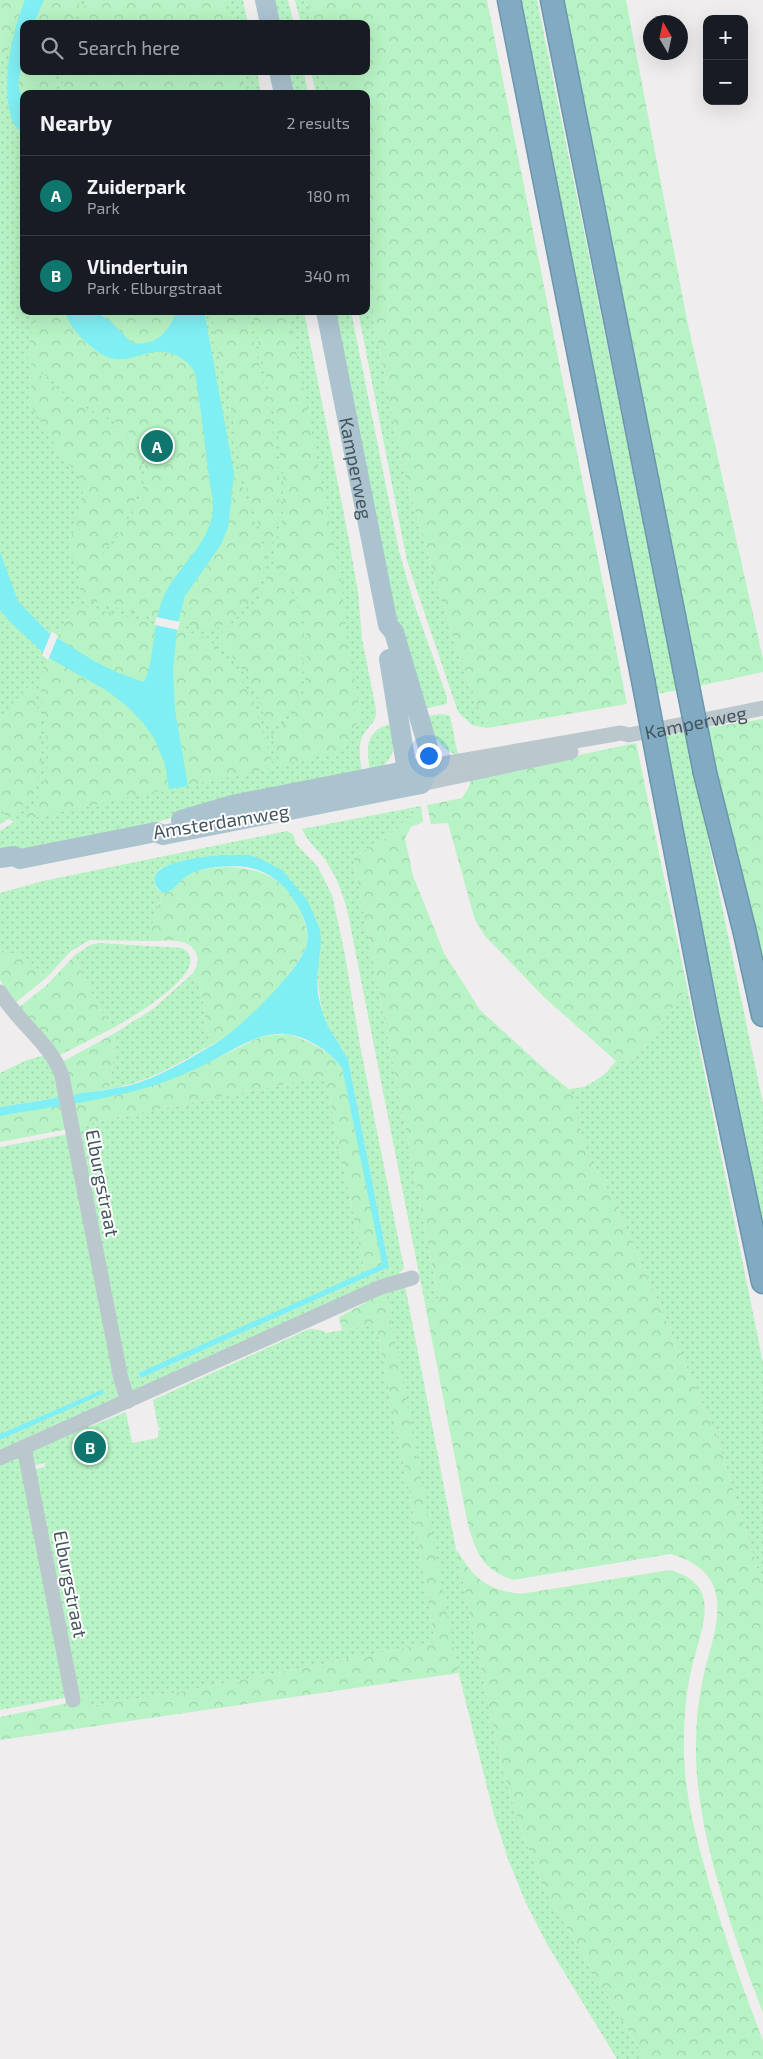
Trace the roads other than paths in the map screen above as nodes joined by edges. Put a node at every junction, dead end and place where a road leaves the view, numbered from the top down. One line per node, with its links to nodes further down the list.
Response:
1 (265, 0): 4 (main road)
2 (509, 0): 19 (highway, bridge)
3 (552, 0): 17 (highway, bridge)
4 (269, 20)
5 (280, 75): 6 (main road)
6 (283, 90)
7 (327, 315): 8 (main road, Kamperweg)
8 (388, 625): 11 (main road, Kamperweg); 12 (main road, Kamperweg)
9 (763, 708): 10 (street, Kamperweg)
10 (628, 735): 11 (street, Kamperweg); 12 (street, Kamperweg)
11 (431, 766): 12 (main road)
12 (414, 778): 14 (main road, Amsterdamweg)
13 (0, 858): 14 (main road, Amsterdamweg)
14 (20, 859): 15 (main road, Amsterdamweg)
15 (0, 870)
16 (0, 992): 20 (street, Elburgstraat)
17 (763, 1015)
18 (412, 1278): 20 (street)
19 (763, 1282)
20 (128, 1401): 21 (street)
21 (24, 1447): 22 (street); 23 (street, Elburgstraat)
22 (0, 1458)
23 (74, 1700)

